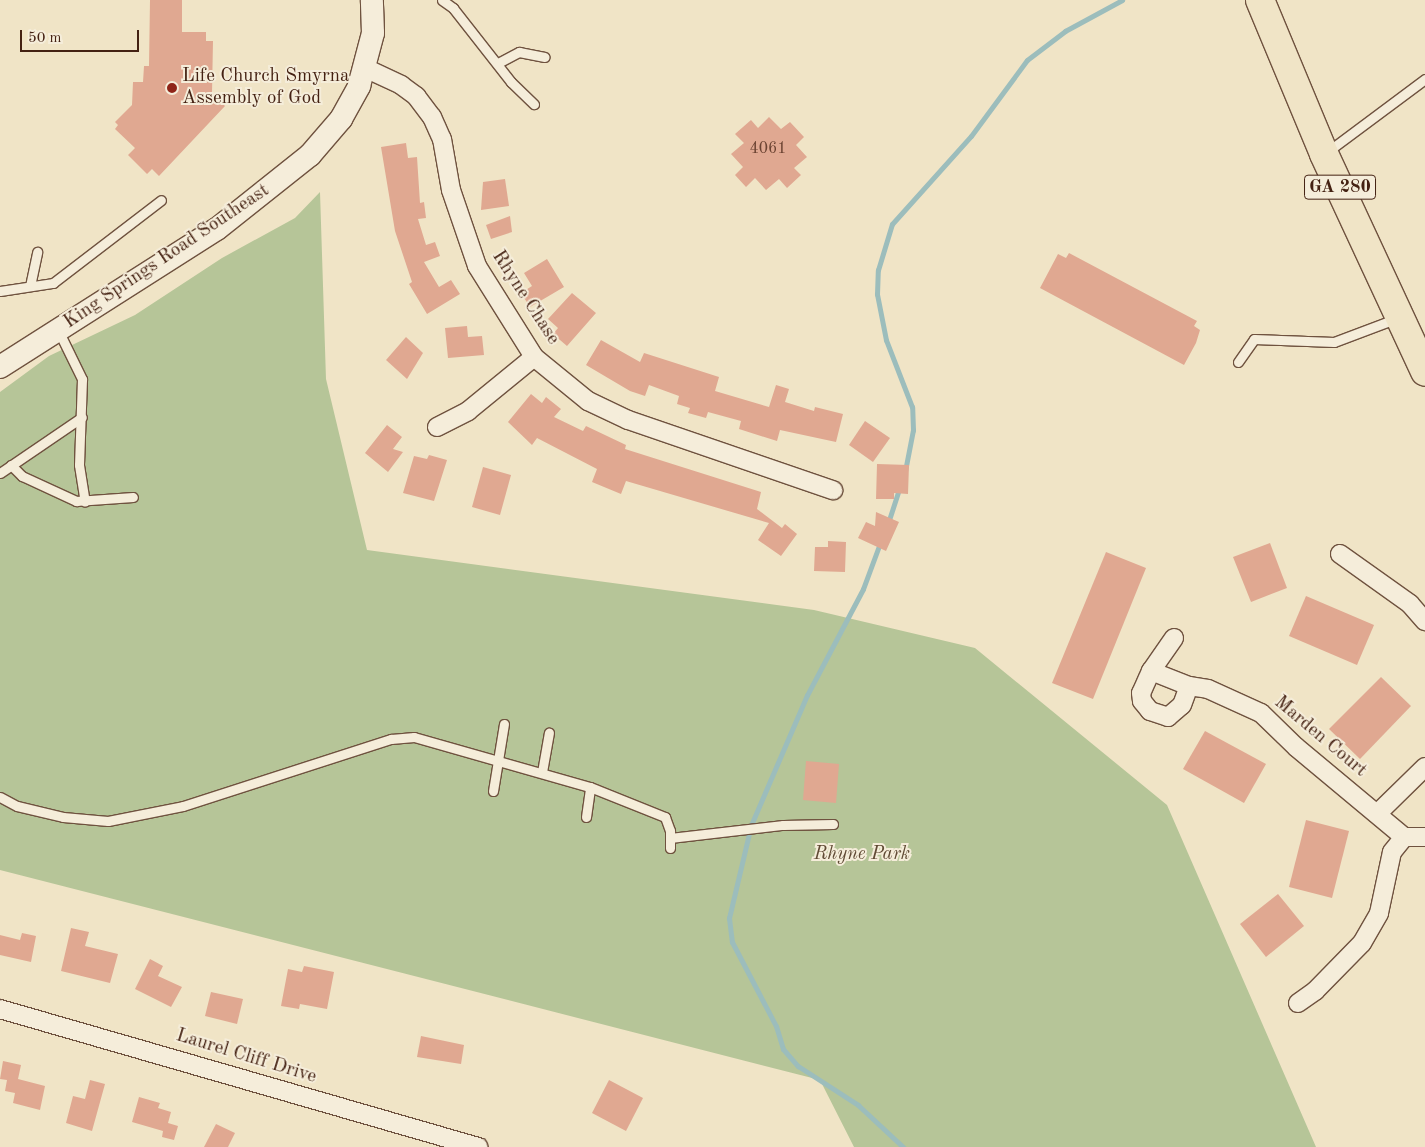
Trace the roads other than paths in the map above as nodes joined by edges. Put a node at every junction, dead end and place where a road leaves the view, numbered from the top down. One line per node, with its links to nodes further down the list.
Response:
1 (372, 0): 6 (street, King Springs Road Southeast)
2 (442, 0): 5 (lane)
3 (1260, 0): 9 (main road, GA 280)
4 (545, 57): 5 (lane)
5 (498, 64): 8 (lane)
6 (365, 68): 15 (street, King Springs Road Southeast); 16 (street, Rhyne Chase)
7 (1425, 79): 9 (lane)
8 (534, 104)
9 (1324, 154): 14 (main road, GA 280)
10 (161, 200): 12 (lane)
11 (37, 252): 12 (lane)
12 (30, 286): 13 (lane)
13 (0, 291)
14 (1400, 317): 17 (lane); 19 (main road, GA 280)
15 (58, 329): 18 (street, King Springs Road Southeast); 20 (lane)
16 (534, 356): 21 (street); 24 (street, Rhyne Chase)
17 (1238, 362)
18 (0, 367)
19 (1425, 372)
20 (82, 417): 22 (lane); 26 (lane)
21 (436, 427)
22 (11, 465): 23 (lane); 26 (lane)
23 (0, 473)
24 (833, 490)
25 (133, 497): 26 (lane)
26 (85, 502)
27 (1340, 554): 28 (street)
28 (1425, 621)
29 (1174, 638): 30 (street)
30 (1151, 671): 31 (street, Marden Court); 31 (street)
31 (1189, 686): 40 (street, Marden Court)
32 (504, 724): 34 (lane)
33 (549, 733): 36 (lane)
34 (497, 760): 36 (lane); 38 (lane); 39 (lane)
35 (1425, 767): 40 (street)
36 (542, 772): 37 (lane)
37 (590, 787): 41 (lane); 42 (lane)
38 (493, 791)
39 (0, 797)
40 (1377, 814): 43 (street, Marden Court)
41 (586, 817)
42 (833, 824)
43 (1404, 837): 44 (street); 45 (street)
44 (1425, 837)
45 (1298, 1003)
46 (0, 1009): 47 (street, Laurel Cliff Drive)
47 (479, 1147)

